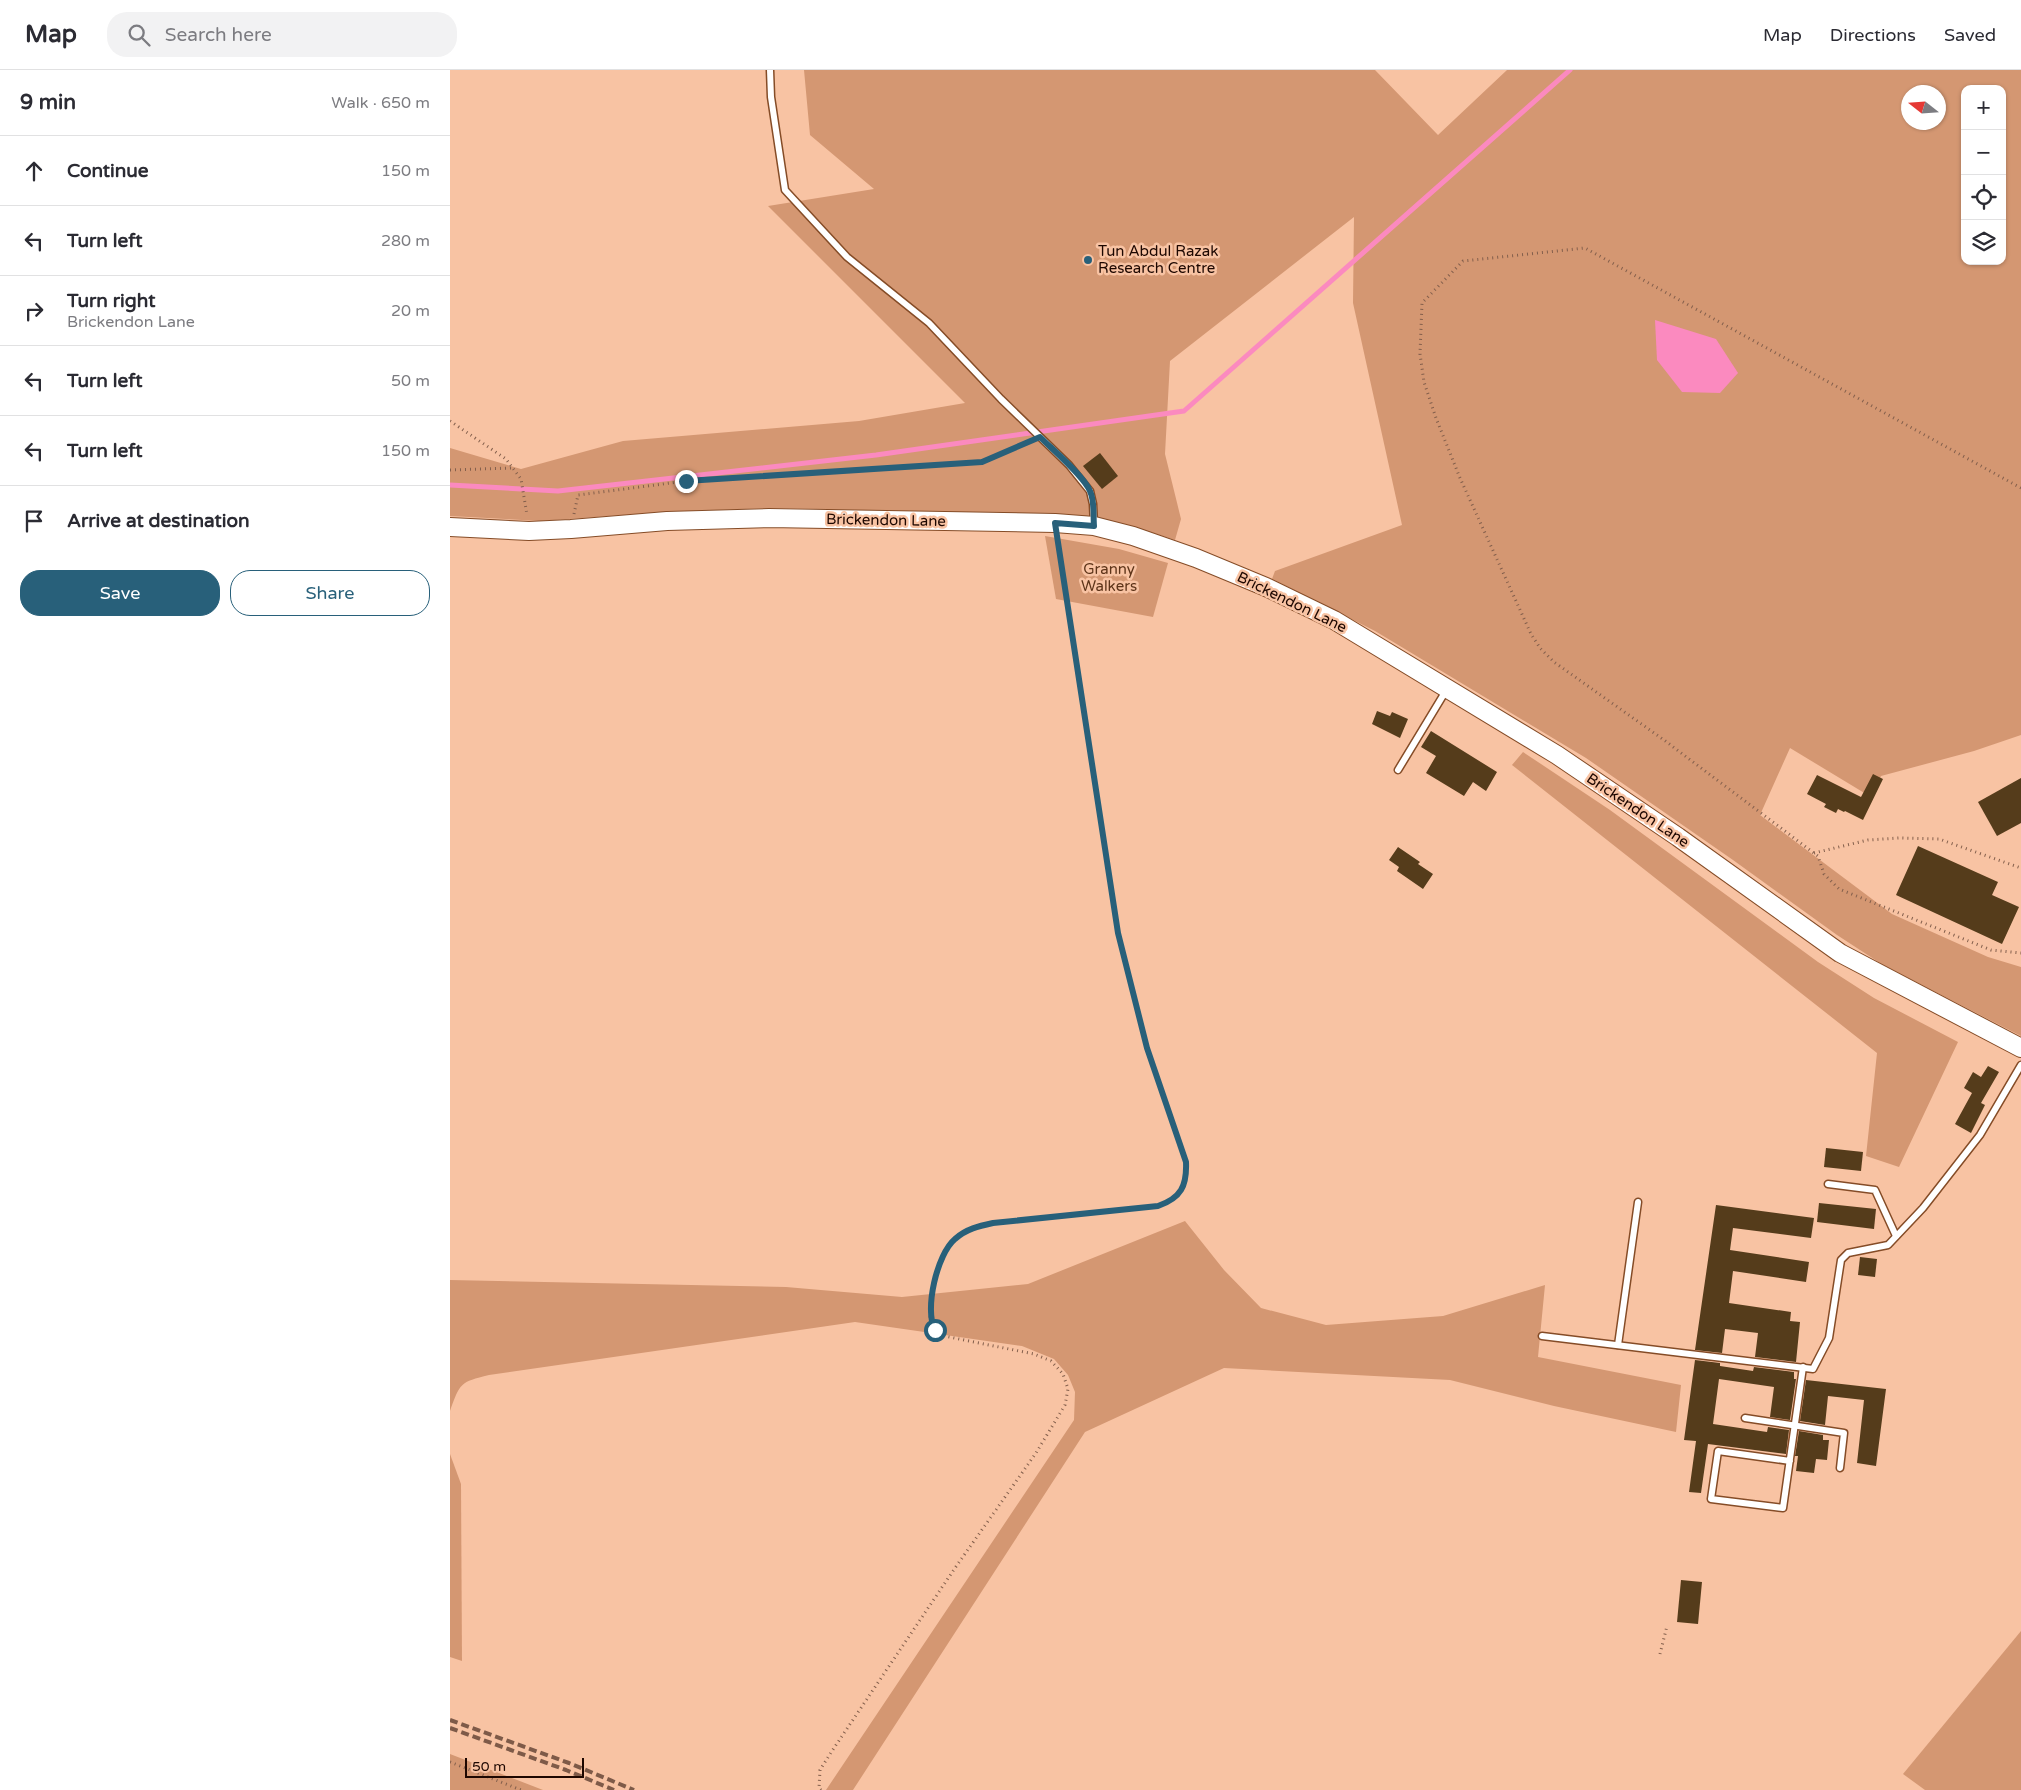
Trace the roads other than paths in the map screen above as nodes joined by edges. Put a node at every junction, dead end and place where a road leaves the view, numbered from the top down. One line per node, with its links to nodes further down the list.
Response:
1 (770, 70): 2 (lane)
2 (1094, 526): 3 (street, Brickendon Lane); 4 (street, Brickendon Lane)
3 (450, 527)
4 (1448, 688): 5 (lane); 6 (street, Brickendon Lane)
5 (1398, 770)
6 (2021, 1048)
7 (2021, 1065): 10 (lane)
8 (1828, 1184): 10 (lane)
9 (1638, 1202): 12 (lane)
10 (1896, 1236): 13 (lane)
11 (1542, 1336): 12 (lane)
12 (1618, 1345): 13 (lane)
13 (1803, 1367): 15 (lane)
14 (1745, 1418): 15 (lane)
15 (1795, 1426): 16 (lane); 17 (lane)
16 (1790, 1461): 16 (lane)
17 (1840, 1468)

